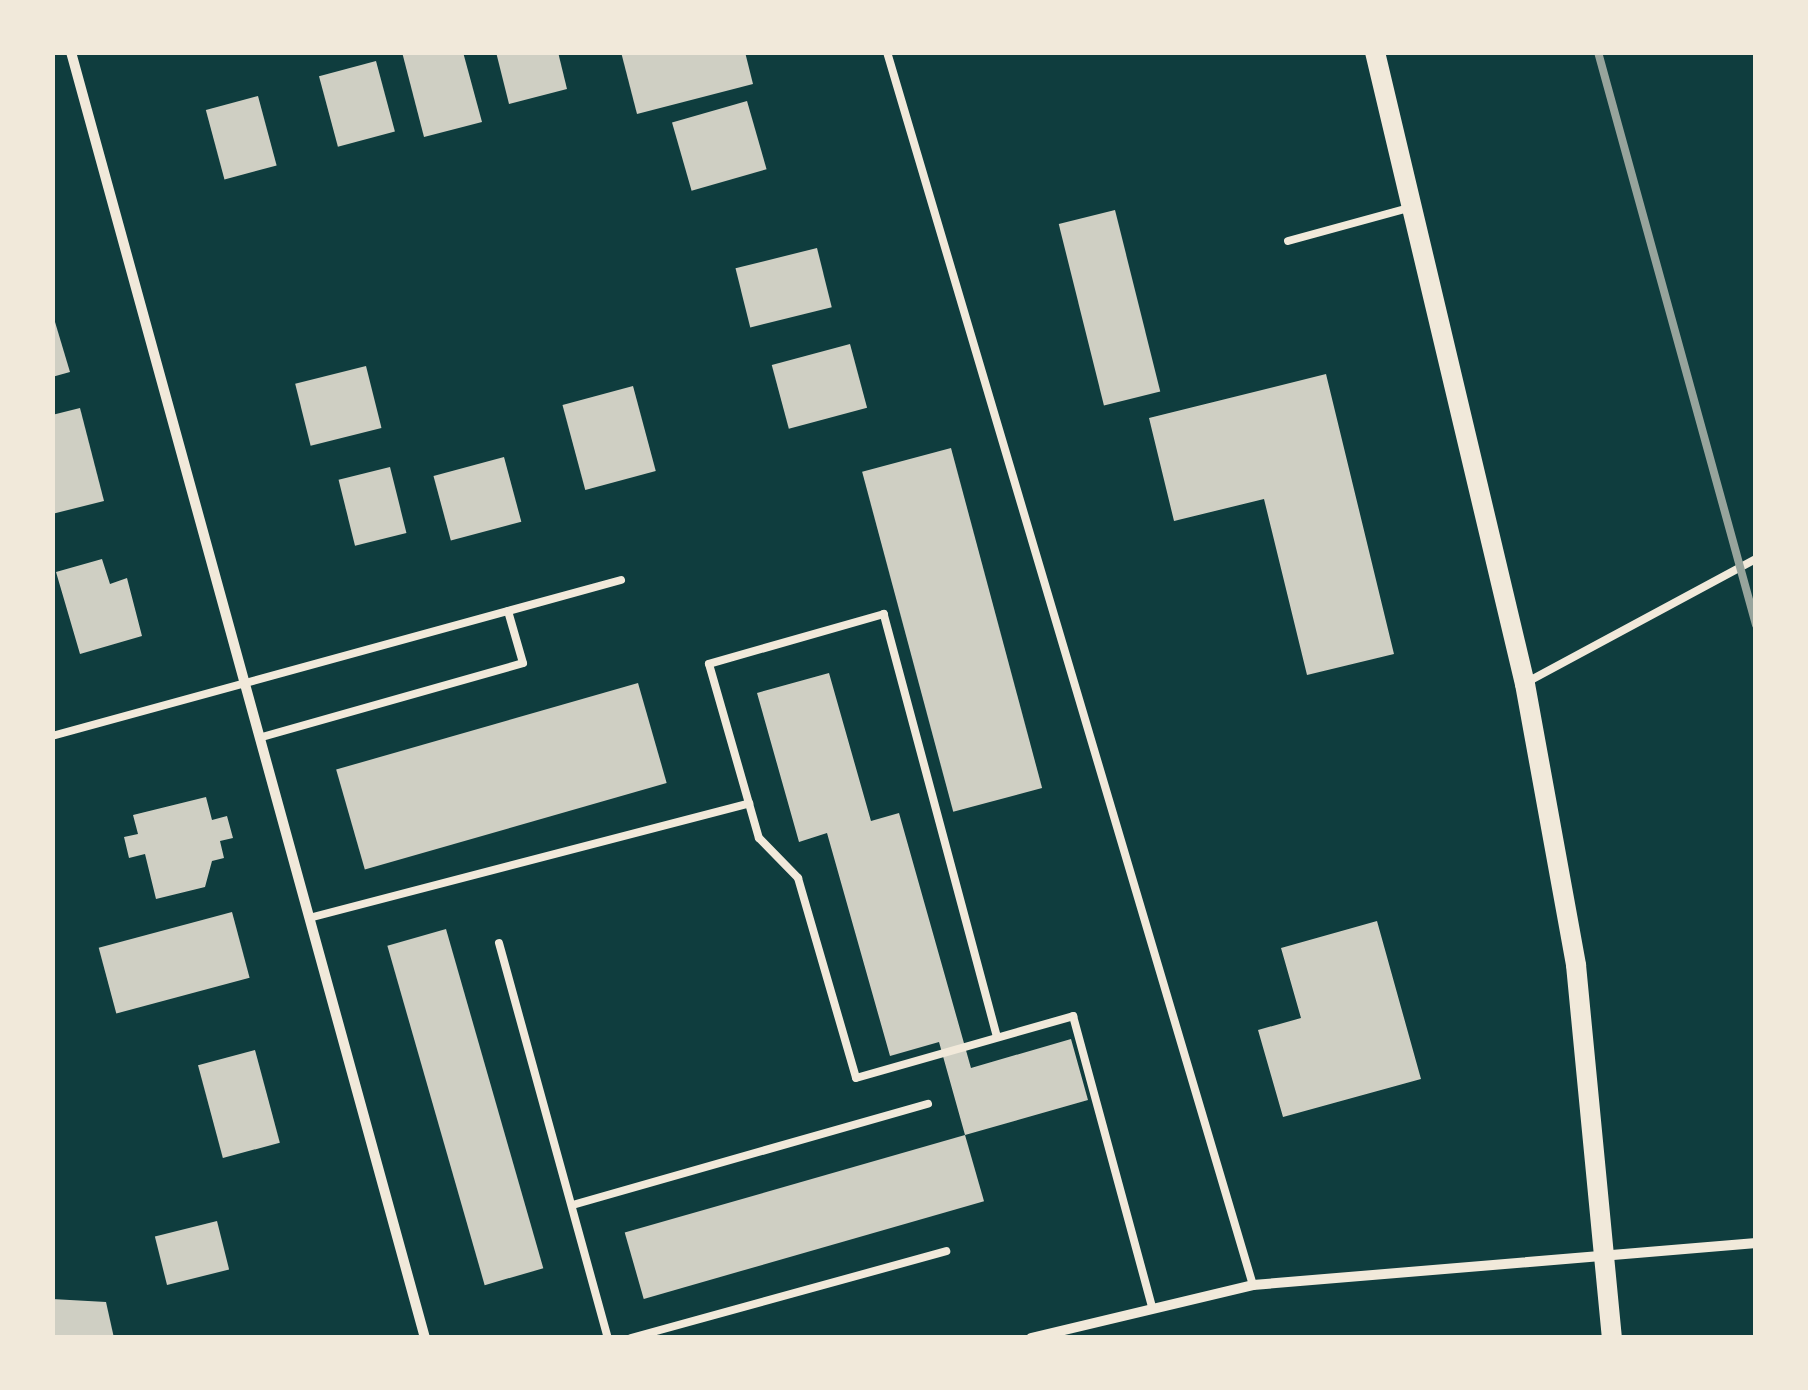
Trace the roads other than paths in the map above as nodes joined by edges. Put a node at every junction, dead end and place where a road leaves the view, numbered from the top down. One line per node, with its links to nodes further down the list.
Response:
1 (71, 52): 9 (street)
2 (887, 52): 22 (lane)
3 (1375, 52): 4 (main road)
4 (1414, 207): 5 (lane); 10 (main road)
5 (1288, 241)
6 (1756, 560): 10 (lane)
7 (621, 580): 8 (lane)
8 (508, 611): 9 (lane); 12 (lane)
9 (245, 683): 11 (lane); 12 (street)
10 (1524, 684): 21 (main road)
11 (52, 736)
12 (262, 737): 14 (street)
13 (749, 803): 14 (lane); 16 (lane); 16 (lane)
14 (309, 918): 24 (street)
15 (500, 943): 18 (lane)
16 (997, 1037): 23 (lane)
17 (928, 1104): 18 (lane)
18 (576, 1204): 25 (lane)
19 (1756, 1244): 21 (street)
20 (946, 1251): 26 (lane)
21 (1606, 1254): 22 (street); 28 (main road)
22 (1253, 1285): 23 (street)
23 (1152, 1306): 27 (street)
24 (425, 1338)
25 (608, 1338)
26 (631, 1338)
27 (1031, 1338)
28 (1612, 1338)

